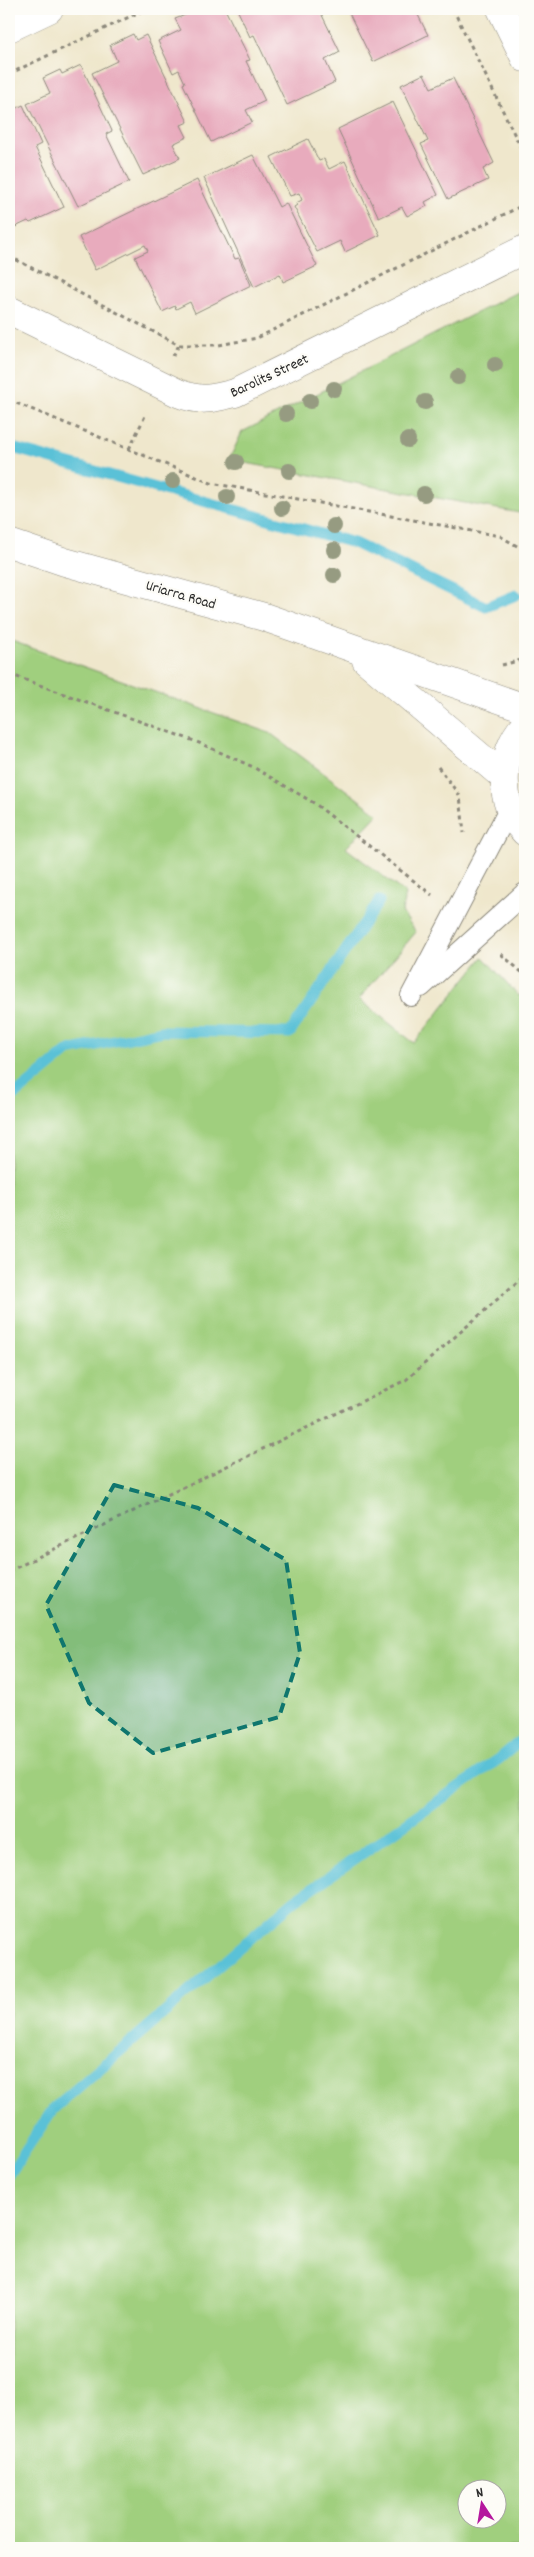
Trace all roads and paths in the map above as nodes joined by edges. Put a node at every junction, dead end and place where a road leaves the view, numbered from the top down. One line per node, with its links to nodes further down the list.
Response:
1 (48, 9): 5 (street)
2 (146, 9): 7 (path)
3 (453, 9): 8 (path)
4 (501, 9): 6 (street)
5 (9, 28)
6 (525, 58)
7 (9, 74)
8 (525, 156)
9 (525, 204): 11 (path)
10 (525, 249): 13 (street, Barolits Street)
11 (9, 256)
12 (9, 310): 13 (street, Barolits Street)
13 (160, 384): 15 (path)
14 (9, 400): 15 (path)
15 (129, 450): 17 (path)
16 (9, 543): 18 (street, Uriarra Road)
17 (525, 557)
18 (353, 649): 22 (street, Uriarra Road); 25 (street, Uriarra Road)
19 (525, 659): 20 (path)
20 (499, 666)
21 (9, 674): 29 (path)
22 (525, 708)
23 (525, 724): 25 (street)
24 (435, 762): 28 (path)
25 (504, 777): 26 (street)
26 (510, 808): 27 (street); 30 (lane)
27 (525, 832)
28 (464, 834)
29 (436, 886)
30 (525, 893)
31 (505, 958): 32 (path)
32 (525, 974)
33 (525, 1275): 34 (path)
34 (9, 1571)

